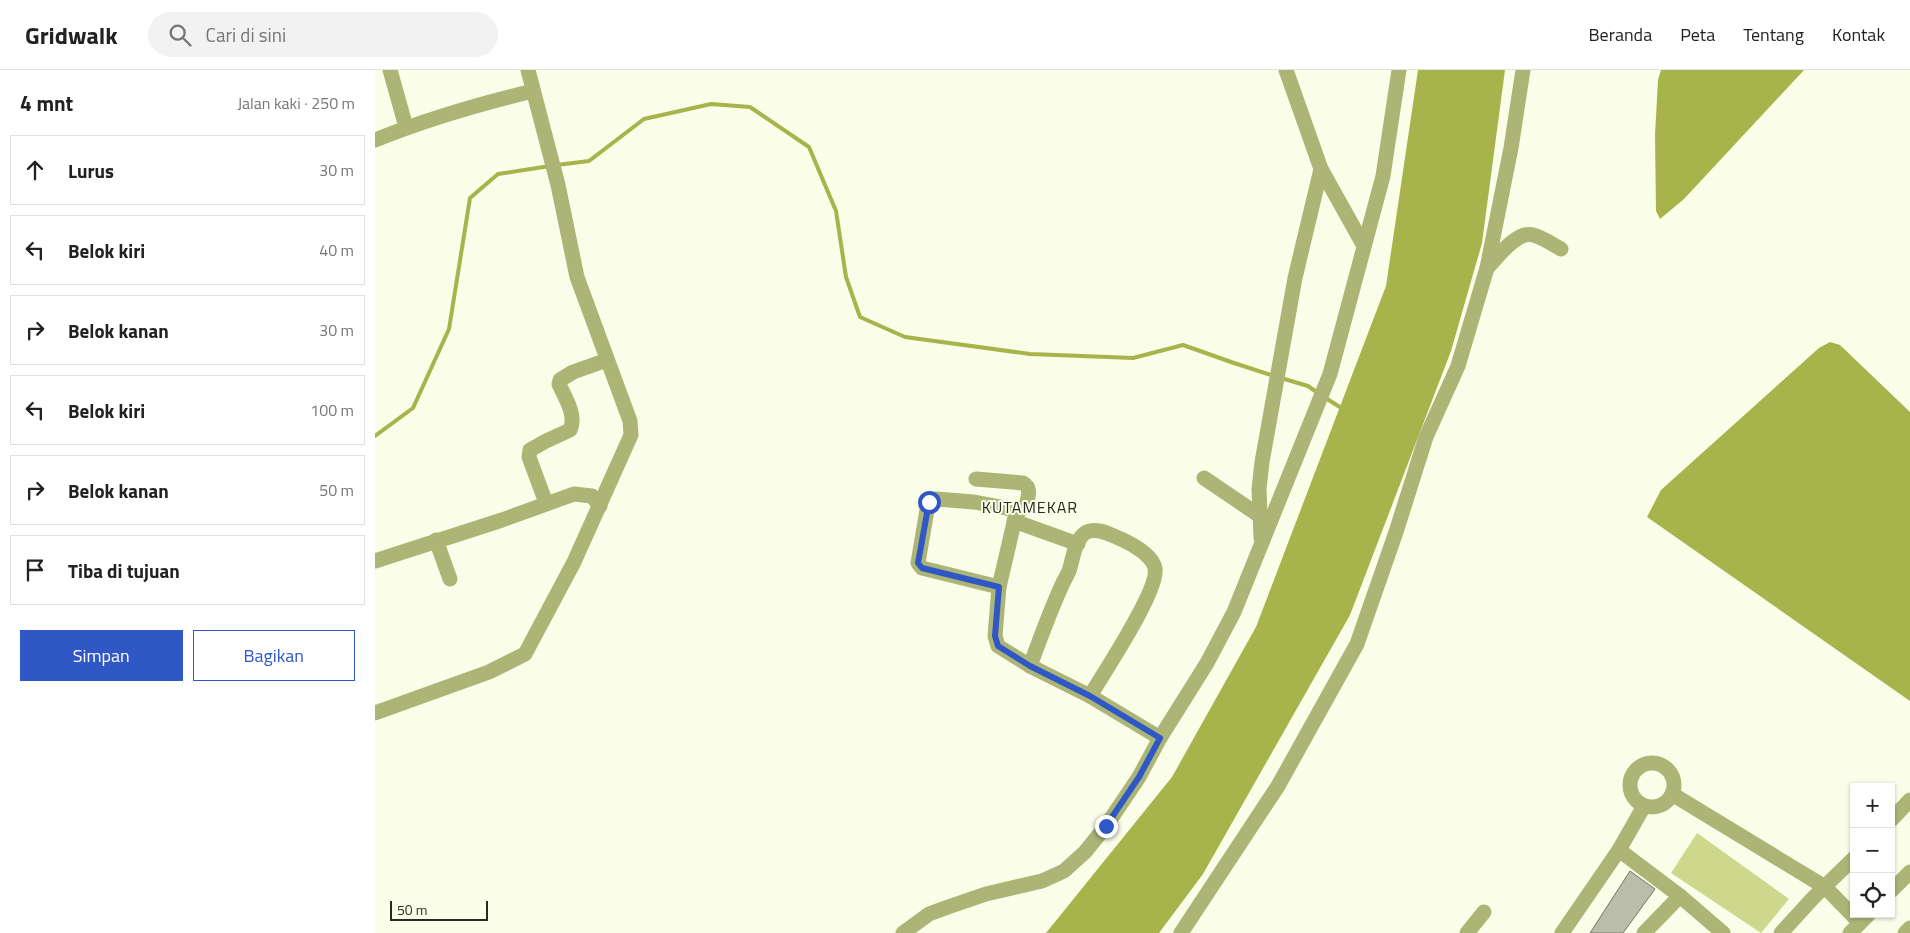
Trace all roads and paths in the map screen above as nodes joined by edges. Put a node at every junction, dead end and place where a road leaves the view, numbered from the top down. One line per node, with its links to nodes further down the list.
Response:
1 (391, 70): 7 (street)
2 (528, 70): 6 (street)
3 (1286, 70): 9 (street)
4 (1399, 70): 10 (street)
5 (1523, 70): 12 (street)
6 (533, 91): 7 (street); 13 (street)
7 (405, 127): 8 (street)
8 (375, 140)
9 (1321, 169): 10 (street); 18 (street)
10 (1364, 246): 22 (street)
11 (1561, 249): 12 (street)
12 (1487, 268): 44 (street)
13 (607, 360): 16 (street); 17 (street)
14 (1204, 478): 18 (street)
15 (976, 479): 19 (street)
16 (546, 503): 17 (street); 20 (street)
17 (600, 506): 28 (street)
18 (1261, 516): 22 (street)
19 (1015, 518): 21 (street); 25 (street); 25 (street)
20 (436, 540): 23 (street); 24 (street)
21 (1077, 544): 26 (street); 27 (street)
22 (1261, 545): 29 (street)
23 (375, 561)
24 (450, 579)
25 (999, 587): 26 (street)
26 (1030, 666): 27 (street)
27 (1090, 696): 29 (street)
28 (375, 713)
29 (1160, 738): 43 (street)
30 (1672, 794): 32 (street); 32 (street); 37 (street)
31 (1910, 800): 33 (street)
32 (1645, 806): 34 (street)
33 (1895, 816)
34 (1619, 850): 39 (street); 46 (street)
35 (1850, 862): 37 (street)
36 (1910, 872): 38 (street)
37 (1825, 887): 41 (street); 49 (street)
38 (1895, 888)
39 (1680, 896): 47 (street); 48 (street)
40 (1484, 912): 45 (street)
41 (1860, 924)
42 (1910, 928): 50 (street)
43 (903, 933)
44 (1181, 933)
45 (1467, 933)
46 (1562, 933)
47 (1644, 933)
48 (1723, 933)
49 (1781, 933)
50 (1905, 933)

